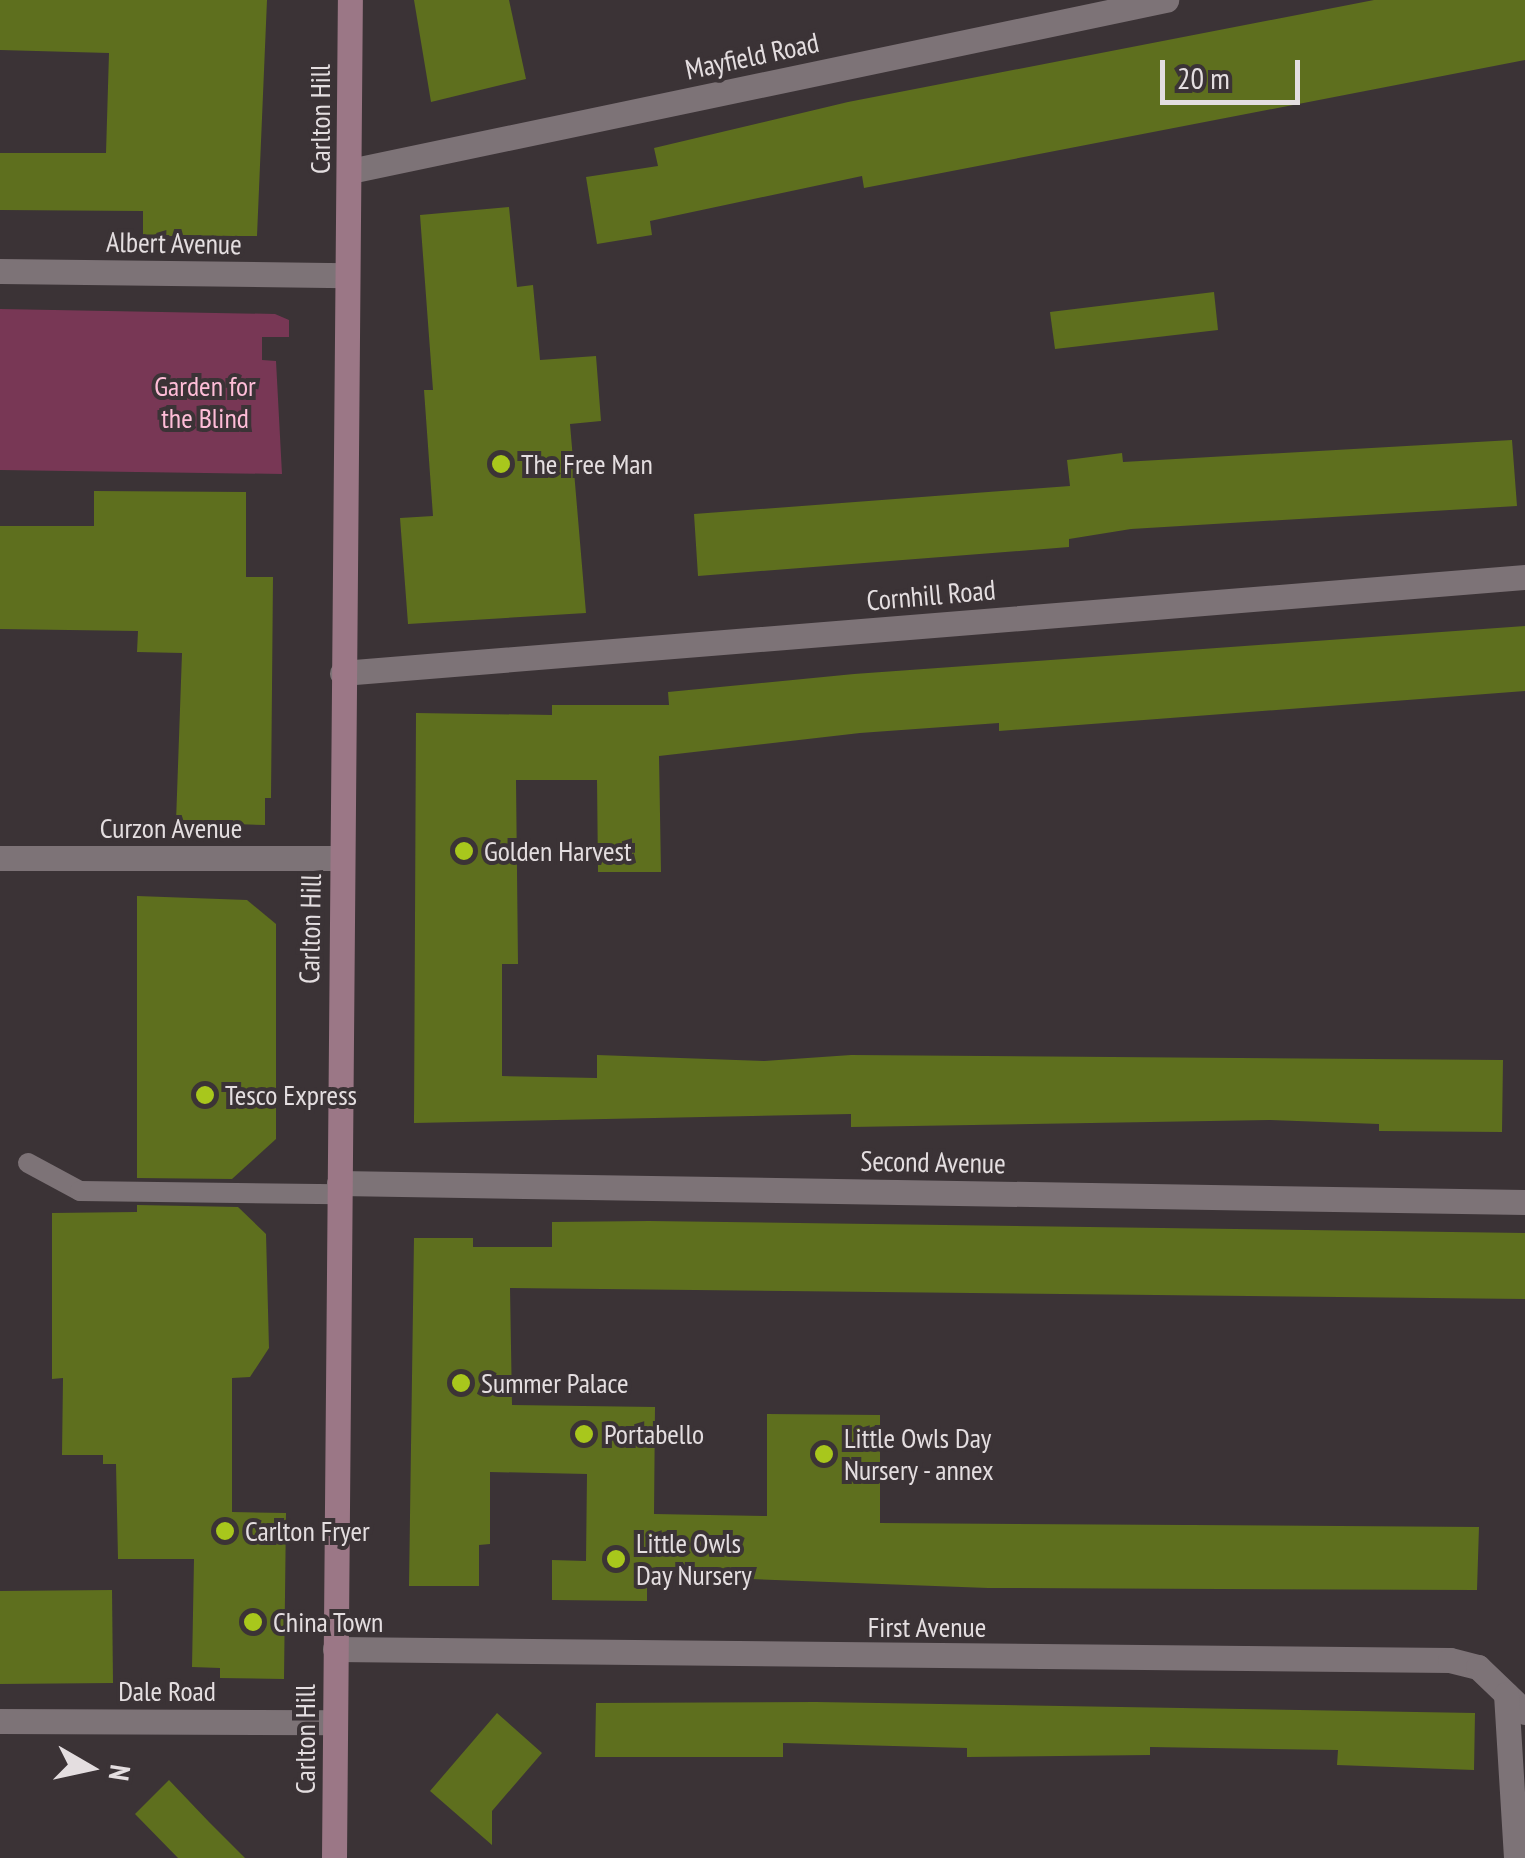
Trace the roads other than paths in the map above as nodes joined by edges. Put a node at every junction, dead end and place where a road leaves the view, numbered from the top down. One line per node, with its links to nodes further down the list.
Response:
1 (350, 0): 3 (main road, Carlton Hill)
2 (1166, 0): 3 (street, Mayfield Road)
3 (350, 170): 5 (main road, Carlton Hill)
4 (0, 271): 5 (street, Albert Avenue)
5 (347, 275): 7 (main road, Carlton Hill)
6 (1525, 577): 7 (street, Cornhill Road)
7 (342, 673): 9 (main road, Carlton Hill)
8 (0, 858): 9 (street, Curzon Avenue)
9 (342, 858): 11 (main road, Carlton Hill)
10 (28, 1163): 11 (lane)
11 (339, 1188): 12 (street, Second Avenue); 13 (main road, Carlton Hill)
12 (1525, 1202)
13 (335, 1649): 14 (street, First Avenue); 16 (main road, Carlton Hill)
14 (1516, 1703): 18 (street, First Avenue)
15 (0, 1721): 16 (street, Dale Road)
16 (334, 1722): 17 (main road, Carlton Hill)
17 (334, 1858)
18 (1516, 1858)

